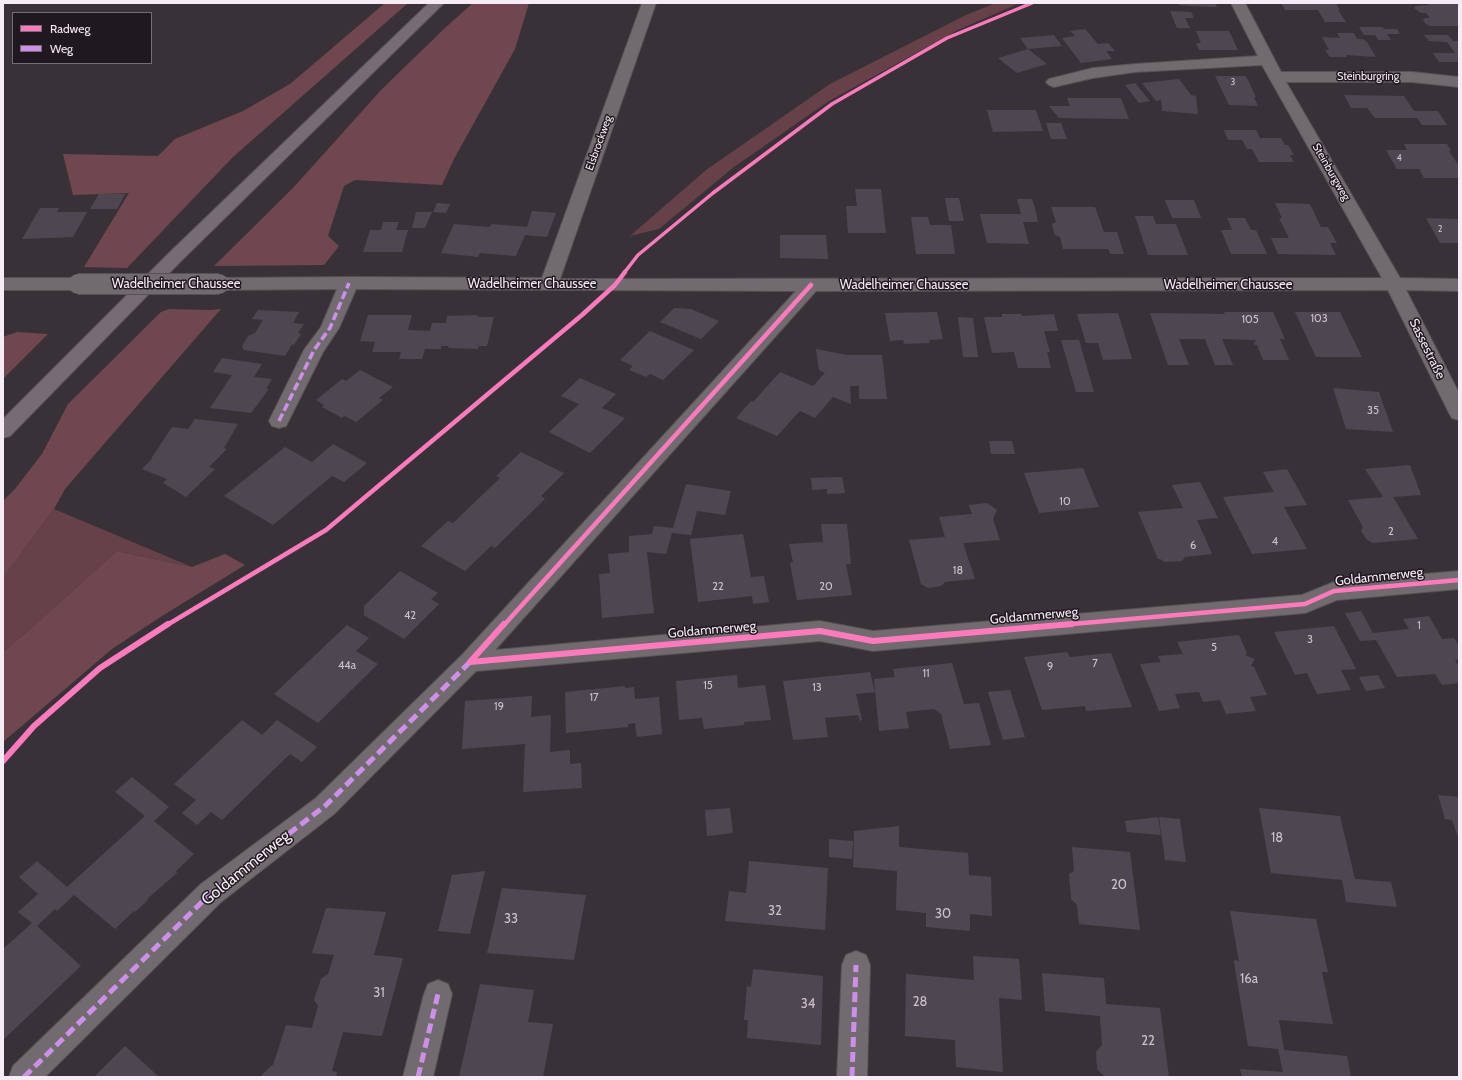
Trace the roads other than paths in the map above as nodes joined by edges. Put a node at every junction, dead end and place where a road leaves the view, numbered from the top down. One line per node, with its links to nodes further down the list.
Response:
1 (437, 3): 16 (highway)
2 (649, 3): 10 (street, Elsbrockweg)
3 (1238, 3): 4 (street, Steinburgweg)
4 (1268, 60): 5 (street, Steinburgweg); 6 (street)
5 (1276, 77): 7 (street, Steinburgring); 11 (street, Steinburgweg)
6 (1054, 82)
7 (1459, 82)
8 (348, 283): 9 (street, Wadelheimer Chaussee, bridge); 10 (street, Wadelheimer Chaussee); 15 (street)
9 (3, 284)
10 (549, 284): 12 (street, Wadelheimer Chaussee)
11 (1394, 284): 12 (street, Wadelheimer Chaussee); 13 (street, Wadelheimer Chaussee); 14 (street, Sassestraße)
12 (811, 285): 18 (street, Goldammerweg)
13 (1459, 286)
14 (1459, 413)
15 (280, 421)
16 (3, 430)
17 (1459, 580): 18 (street, Goldammerweg)
18 (470, 662): 21 (street, Goldammerweg)
19 (856, 966): 23 (street)
20 (438, 994): 22 (street)
21 (24, 1077)
22 (418, 1077)
23 (852, 1077)

